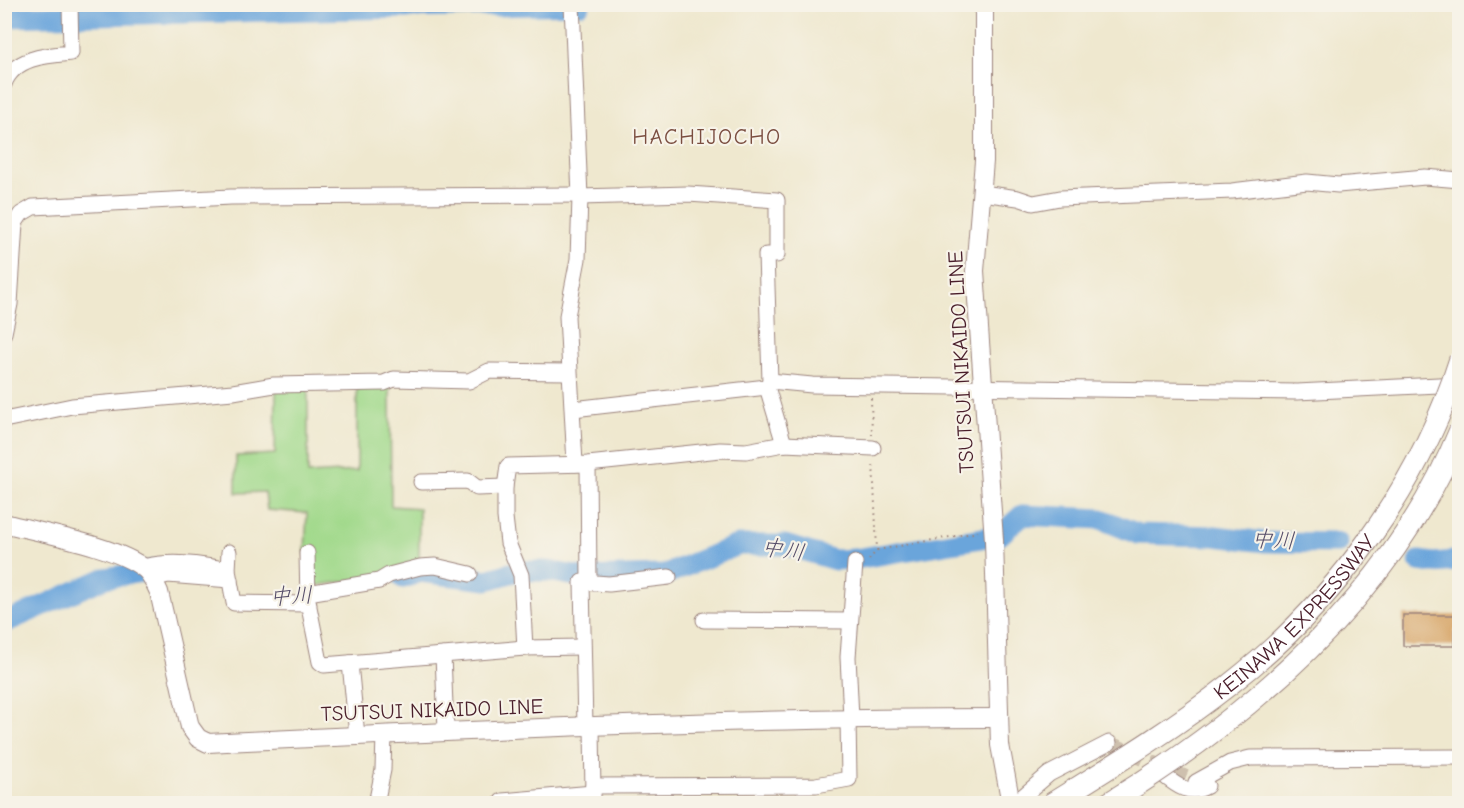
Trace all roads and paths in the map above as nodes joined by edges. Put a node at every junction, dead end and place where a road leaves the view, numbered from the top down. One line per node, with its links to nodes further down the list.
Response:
1 (70, 4): 4 (street)
2 (572, 4): 7 (street)
3 (984, 12): 6 (main road, TSUTSUI NIKAIDO LINE)
4 (4, 84)
5 (1460, 180): 6 (street)
6 (982, 193): 14 (main road, TSUTSUI NIKAIDO LINE)
7 (580, 196): 8 (street); 10 (street); 11 (street)
8 (4, 333)
9 (1460, 359): 57 (highway, KEINAWA EXPRESSWAY, bridge)
10 (568, 372): 15 (street); 16 (street)
11 (769, 384): 13 (street); 15 (street); 18 (street)
12 (1459, 384): 14 (street)
13 (871, 387): 14 (street); 19 (path)
14 (983, 388): 24 (main road, TSUTSUI NIKAIDO LINE)
15 (573, 409): 20 (street)
16 (4, 420)
17 (1460, 430): 58 (highway, KEINAWA EXPRESSWAY, bridge)
18 (784, 444): 19 (street); 20 (street)
19 (873, 448): 25 (path)
20 (581, 464): 22 (street); 33 (street)
21 (421, 483): 22 (street)
22 (505, 487): 39 (street)
23 (4, 523): 30 (main road)
24 (994, 534): 25 (path); 43 (main road, TSUTSUI NIKAIDO LINE)
25 (877, 550): 28 (path)
26 (230, 552): 32 (street)
27 (307, 553): 35 (street)
28 (871, 560)
29 (855, 563): 37 (street)
30 (148, 572): 32 (street); 47 (main road, TSUTSUI NIKAIDO LINE)
31 (470, 574): 35 (street)
32 (229, 575): 35 (street)
33 (589, 577): 34 (street); 38 (street)
34 (669, 577)
35 (308, 600): 41 (street)
36 (704, 620): 37 (street)
37 (850, 621): 42 (street)
38 (582, 647): 39 (street); 44 (street)
39 (525, 648): 40 (street)
40 (443, 655): 41 (street); 45 (street)
41 (350, 663): 47 (street)
42 (849, 718): 43 (main road, TSUTSUI NIKAIDO LINE); 44 (main road, TSUTSUI NIKAIDO LINE); 53 (street)
43 (998, 718): 56 (main road, TSUTSUI NIKAIDO LINE)
44 (589, 726): 45 (main road, TSUTSUI NIKAIDO LINE); 53 (street)
45 (446, 731): 46 (main road, TSUTSUI NIKAIDO LINE)
46 (384, 734): 47 (main road, TSUTSUI NIKAIDO LINE); 55 (street)
47 (357, 736)
48 (1109, 743): 56 (street)
49 (1342, 756): 50 (street); 51 (street); 52 (street)
50 (1460, 757)
51 (1162, 774)
52 (1196, 782)
53 (593, 794): 54 (street)
54 (502, 801)
55 (376, 804)
56 (1012, 804)
57 (1051, 804)
58 (1107, 804)

